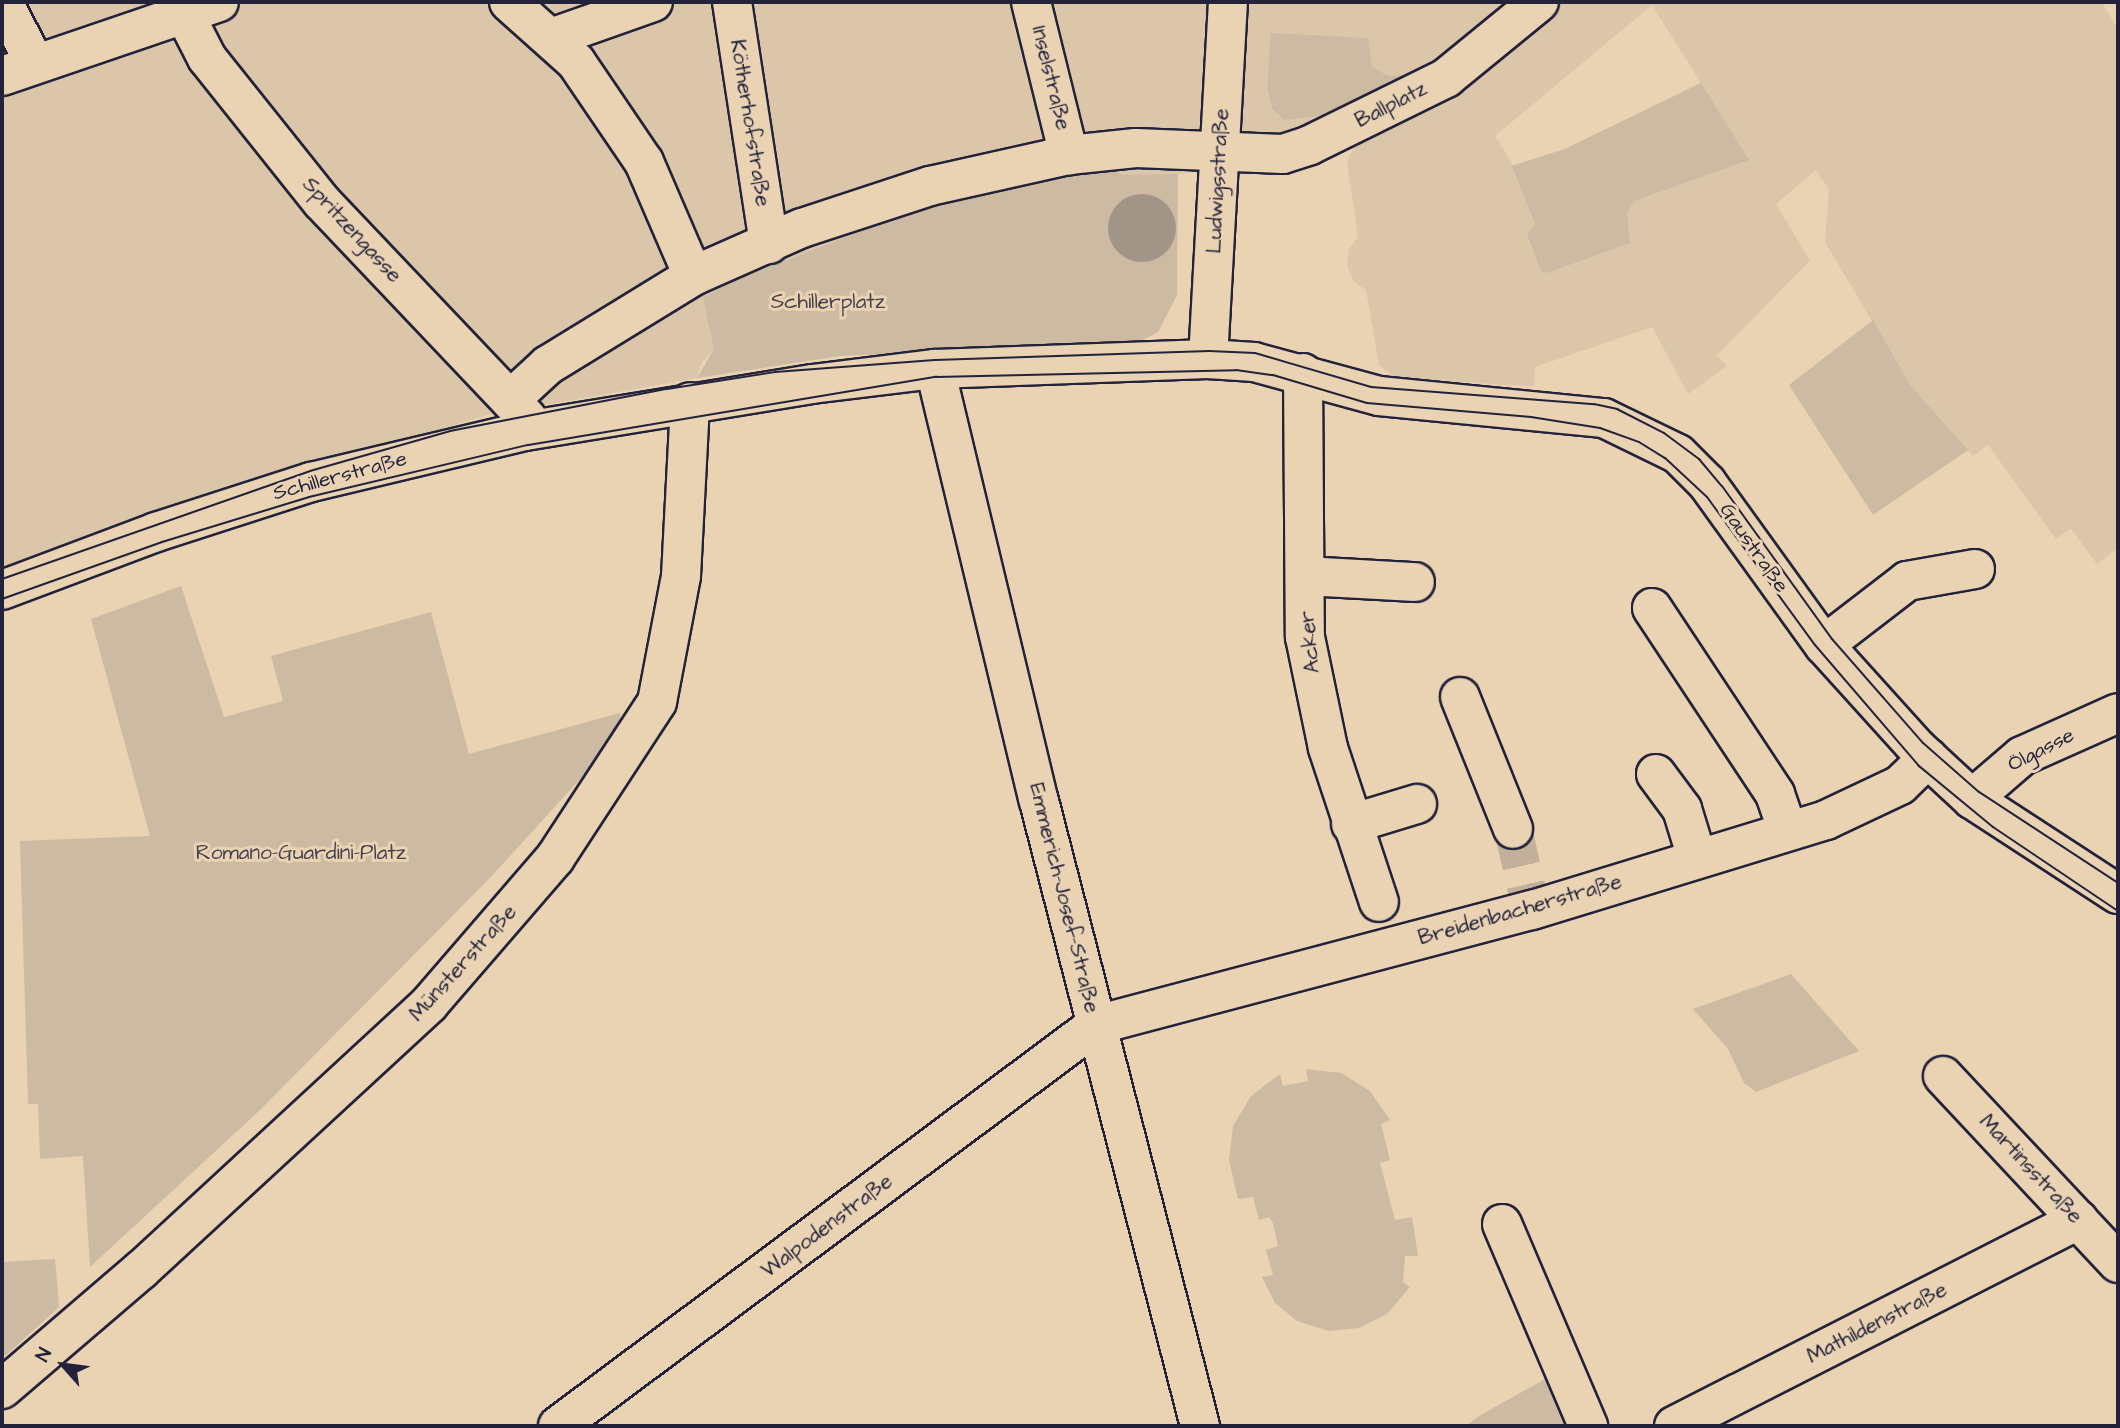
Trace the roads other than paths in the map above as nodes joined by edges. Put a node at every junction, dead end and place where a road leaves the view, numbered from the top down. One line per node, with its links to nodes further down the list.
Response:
1 (3, 2): 10 (street)
2 (509, 2): 9 (street)
3 (653, 2): 9 (street)
4 (732, 2): 13 (street, Kötherhofstraße)
5 (1031, 2): 12 (street, Inselstraße)
6 (1228, 2): 11 (street, Ludwigsstraße)
7 (1539, 2): 11 (street, Ballplatz)
8 (202, 9): 10 (street); 18 (street, Spritzengasse)
9 (551, 38): 14 (street)
10 (18, 70)
11 (1220, 150): 12 (street); 15 (street, Ludwigsstraße)
12 (1069, 155): 13 (street)
13 (769, 244): 14 (street)
14 (693, 276): 18 (street)
15 (1208, 359): 16 (street); 17 (street)
16 (935, 369): 19 (street); 39 (street, Emmerich-Josef-Straße)
17 (1303, 373): 22 (street, Acker); 26 (street, Gaustraße)
18 (510, 400): 20 (street, Spritzengasse)
19 (690, 402): 20 (street, Schillerstraße); 44 (street, Münsterstraße)
20 (539, 429): 24 (street, Schillerstraße)
21 (1975, 569): 26 (street)
22 (1306, 576): 23 (street); 33 (street, Acker)
23 (1415, 582)
24 (2, 590)
25 (1652, 608): 35 (street)
26 (1824, 645): 29 (street, Gaustraße)
27 (1460, 697): 34 (street)
28 (2118, 713): 31 (street, Ölgasse)
29 (1928, 758): 31 (street, Gaustraße); 35 (street, Breidenbacherstraße)
30 (1656, 774): 36 (street)
31 (1972, 799): 37 (street, Gaustraße)
32 (1417, 804): 33 (street)
33 (1351, 824): 38 (street, Acker)
34 (1513, 829)
35 (1787, 831): 36 (street, Breidenbacherstraße)
36 (1697, 858): 39 (street, Breidenbacherstraße)
37 (2118, 894)
38 (1379, 902)
39 (1096, 1026): 45 (street, Walpodenstraße); 46 (street, Emmerich-Josef-Straße)
40 (1943, 1076): 41 (street, Martinsstraße)
41 (2080, 1220): 43 (street, Martinsstraße); 48 (street, Mathildenstraße)
42 (1502, 1224): 47 (street)
43 (2118, 1263)
44 (2, 1389)
45 (558, 1426)
46 (1200, 1426)
47 (1588, 1426)
48 (1674, 1426)

